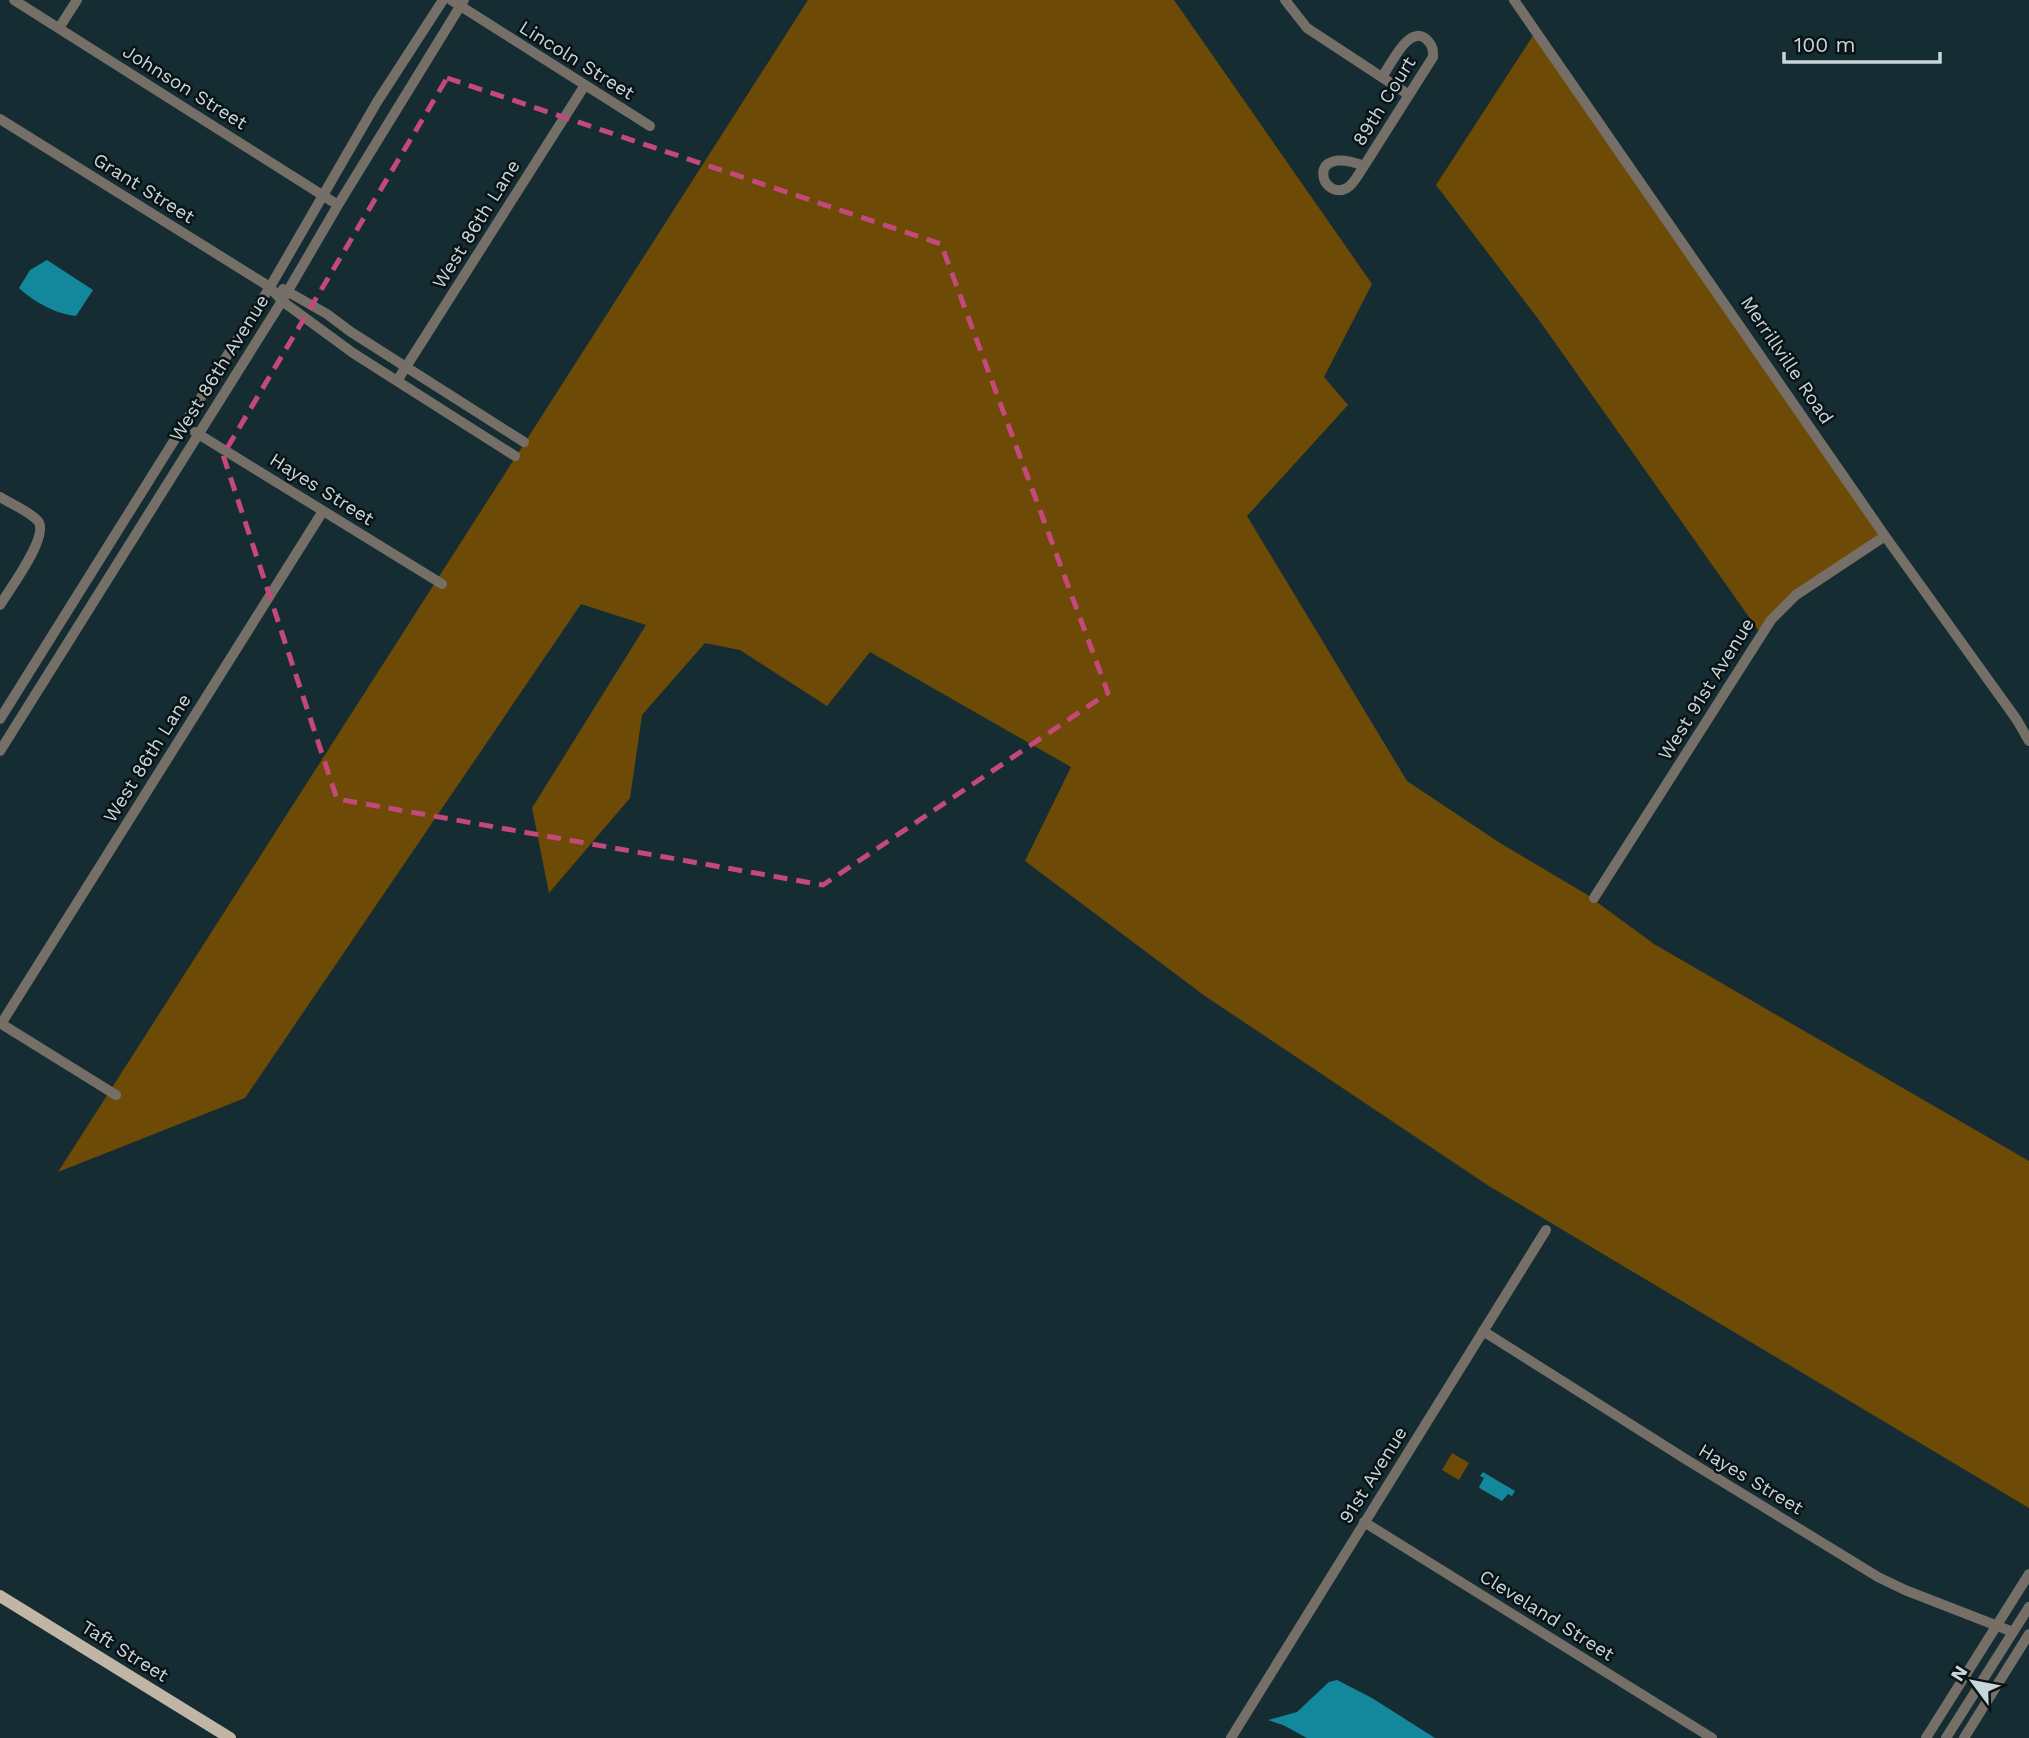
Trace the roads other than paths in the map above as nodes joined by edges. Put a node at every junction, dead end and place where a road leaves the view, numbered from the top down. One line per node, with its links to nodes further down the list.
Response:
1 (14, 0): 7 (street, Johnson Street)
2 (77, 0): 7 (street)
3 (443, 0): 14 (street, West 86th Avenue)
4 (1284, 0): 8 (street)
5 (1514, 0): 27 (street, Merrillville Road)
6 (458, 2): 9 (street, Lincoln Street); 15 (street, West 86th Avenue)
7 (59, 28): 14 (street, Johnson Street)
8 (1382, 77): 10 (street); 10 (street, 89th Court)
9 (585, 85): 12 (street, Lincoln Street); 19 (street, West 86th Lane)
10 (1409, 95): 13 (street, 89th Court)
11 (0, 120): 16 (street, Grant Street)
12 (650, 127)
13 (1364, 166)
14 (324, 196): 15 (street, Johnson Street); 16 (street, West 86th Avenue)
15 (338, 205): 17 (street, West 86th Avenue)
16 (270, 287): 17 (street, Grant Street); 18 (street, Grant Street); 21 (street, West 86th Avenue)
17 (288, 290): 18 (street, West 86th Avenue); 19 (street, Grant Street)
18 (282, 301): 20 (street, Grant Street); 22 (street, West 86th Avenue)
19 (406, 367): 20 (street, West 86th Lane); 23 (street, Grant Street)
20 (397, 381): 24 (street, Grant Street)
21 (184, 425): 22 (street, Hayes Street); 30 (street, West 86th Avenue)
22 (198, 434): 26 (street, Hayes Street); 32 (street, West 86th Avenue)
23 (524, 442)
24 (515, 456)
25 (0, 497): 29 (street)
26 (323, 510): 28 (street, Hayes Street); 34 (street, West 86th Lane)
27 (1885, 536): 31 (street, Merrillville Road); 33 (street, West 91st Avenue)
28 (442, 584)
29 (0, 605)
30 (0, 719)
31 (2029, 741)
32 (0, 751)
33 (1594, 898)
34 (1, 1023): 35 (street)
35 (116, 1095)
36 (1546, 1230): 37 (street, 91st Avenue)
37 (1483, 1331): 38 (street, 91st Avenue); 42 (street, Hayes Street)
38 (1364, 1522): 46 (street, 91st Avenue); 47 (street, Cleveland Street)
39 (2029, 1574): 42 (street)
40 (0, 1597): 45 (main road, Taft Street)
41 (2029, 1607): 43 (street)
42 (1997, 1626): 43 (street, Hayes Street); 48 (street)
43 (2013, 1632): 49 (street)
44 (2029, 1634): 50 (street)
45 (230, 1738)
46 (1231, 1738)
47 (1712, 1738)
48 (1926, 1738)
49 (1946, 1738)
50 (1964, 1738)

